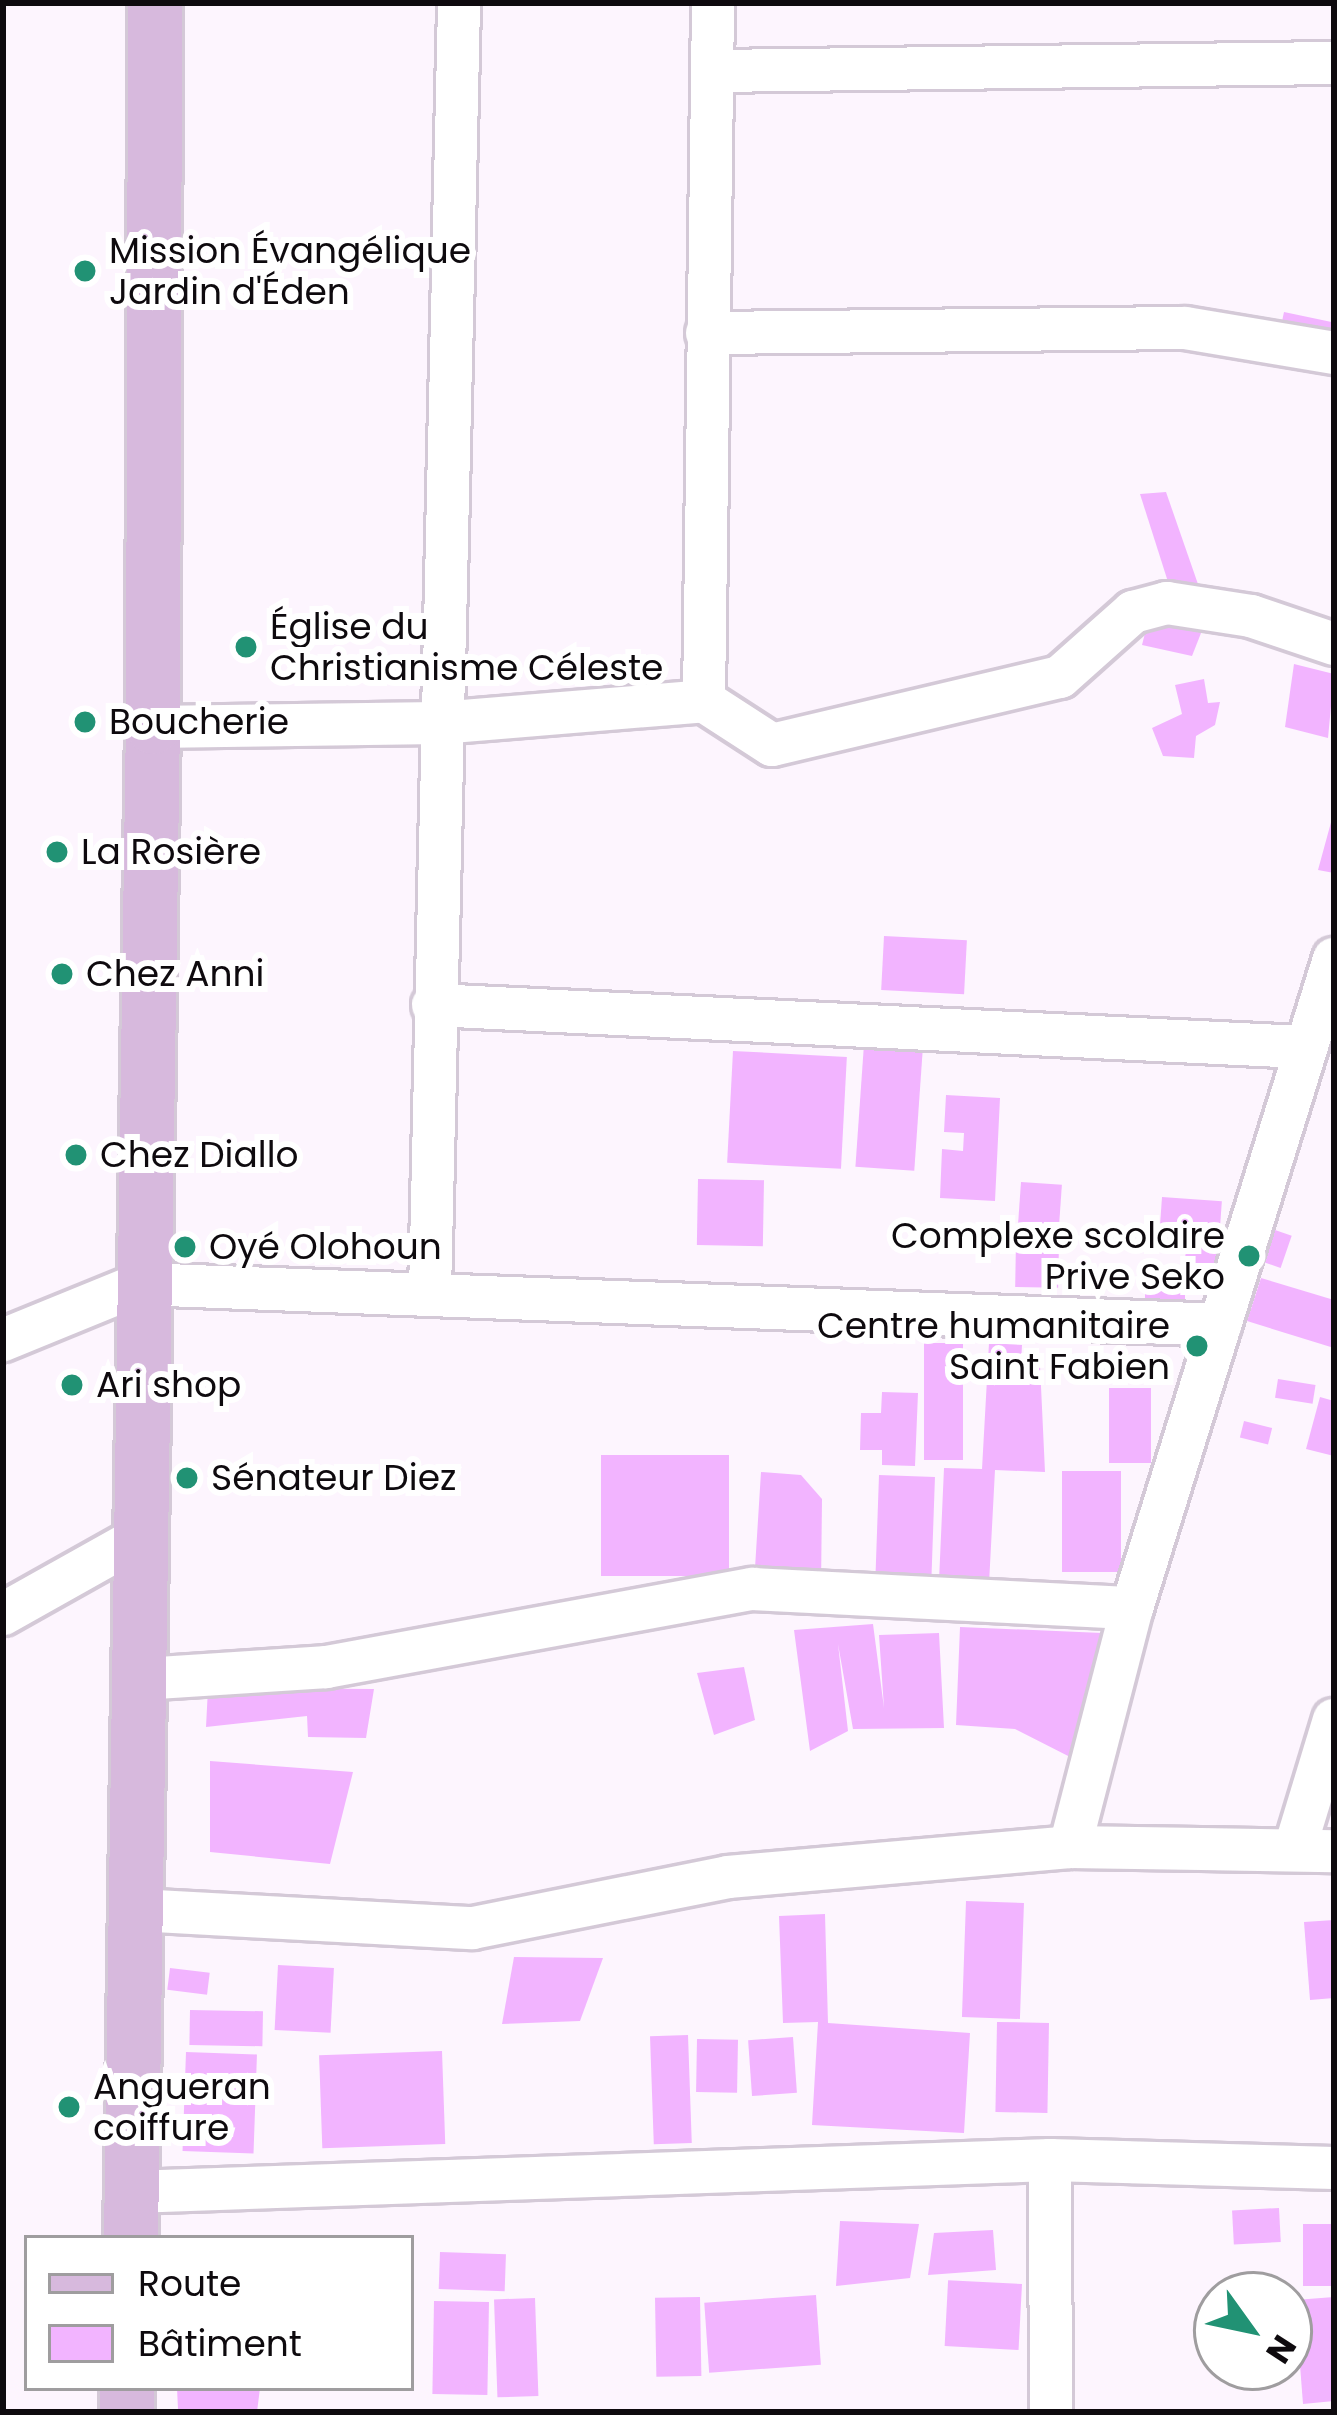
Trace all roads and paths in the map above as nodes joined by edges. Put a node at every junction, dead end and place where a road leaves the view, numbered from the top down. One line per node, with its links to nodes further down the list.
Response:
1 (154, 3): 11 (main road)
2 (459, 3): 10 (street)
3 (713, 3): 5 (street)
4 (1334, 63): 5 (street)
5 (714, 71): 6 (street)
6 (707, 334): 7 (street); 9 (street)
7 (1334, 353)
8 (1334, 644): 9 (street)
9 (704, 701): 10 (street)
10 (439, 723): 11 (street); 13 (street)
11 (153, 727): 15 (main road)
12 (1334, 959): 14 (street)
13 (433, 1005): 14 (street); 16 (street)
14 (1302, 1047): 17 (street)
15 (140, 1284): 16 (street); 18 (street); 19 (main road)
16 (430, 1293): 17 (street)
17 (1220, 1325): 20 (street)
18 (3, 1340)
19 (144, 1534): 21 (street); 22 (main road)
20 (1132, 1608): 22 (street); 24 (street)
21 (3, 1614)
22 (142, 1679): 26 (main road)
23 (1334, 1720): 25 (street)
24 (1070, 1847): 25 (street); 26 (street)
25 (1315, 1850)
26 (137, 1910): 29 (main road)
27 (1050, 2160): 28 (street); 29 (street); 30 (street)
28 (1334, 2168)
29 (132, 2215)
30 (1051, 2412)

